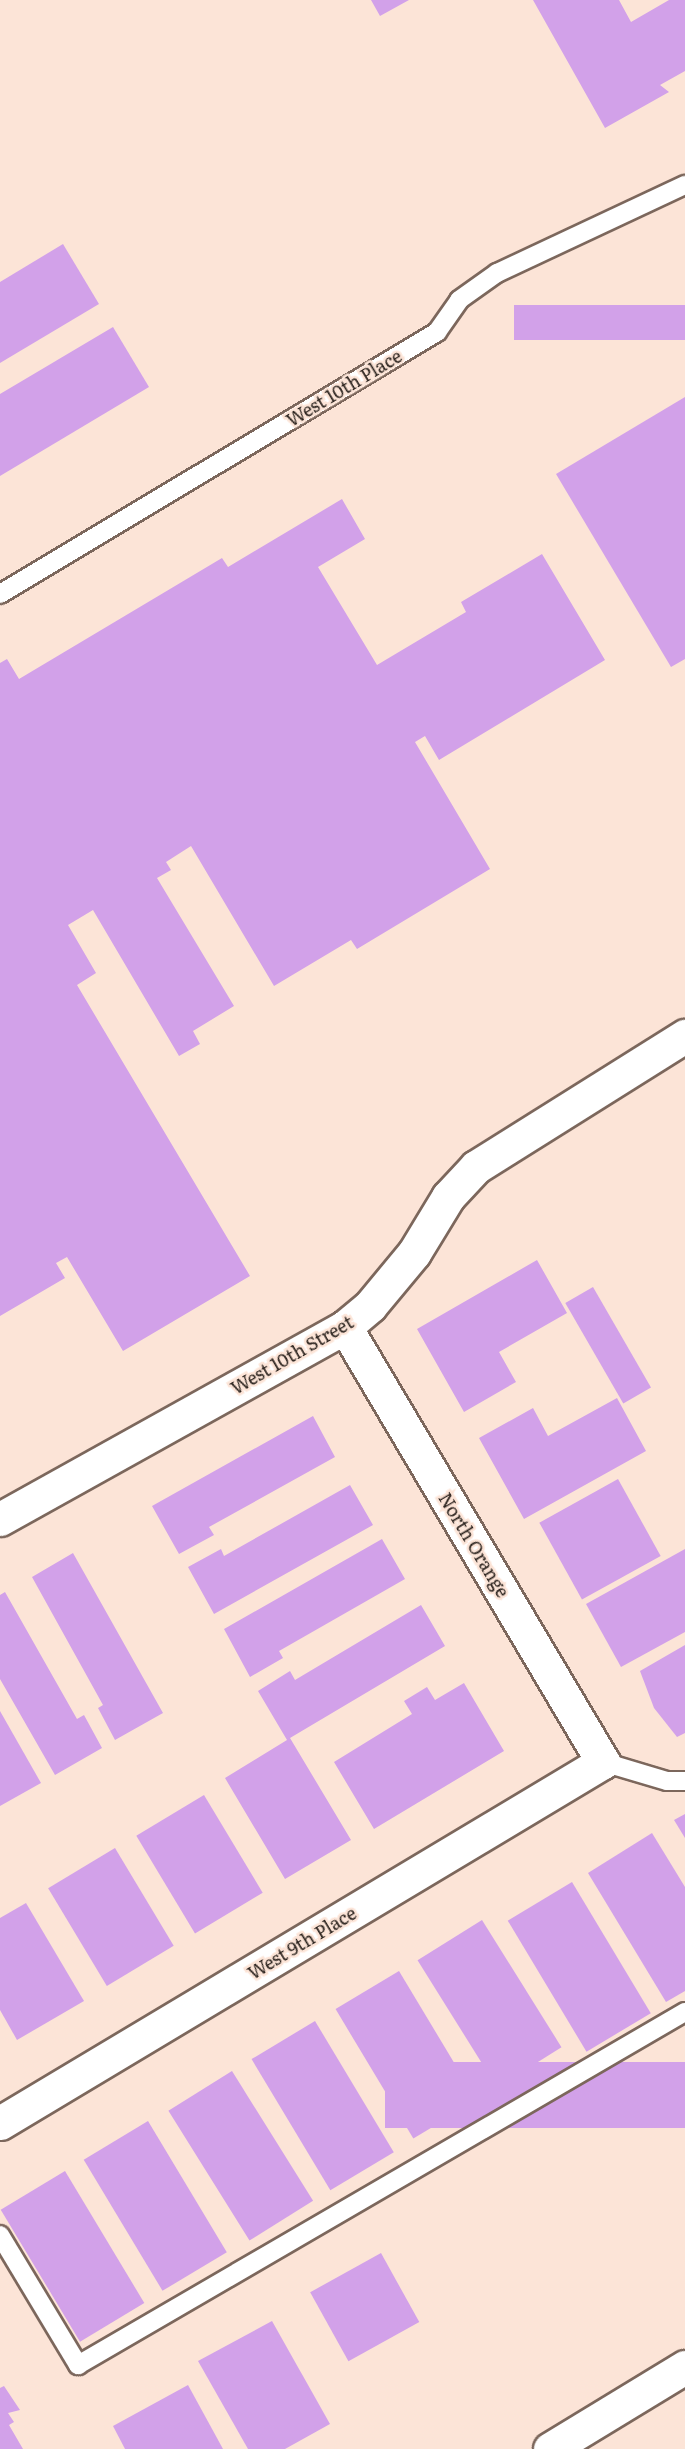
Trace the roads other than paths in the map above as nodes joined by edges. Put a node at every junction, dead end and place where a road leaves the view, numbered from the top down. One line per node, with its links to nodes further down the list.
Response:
1 (685, 185): 2 (lane, West 10th Place)
2 (0, 594)
3 (685, 1036): 4 (street, West 10th Street)
4 (345, 1327): 5 (street, West 10th Street); 6 (street, North Orange)
5 (0, 1520)
6 (603, 1762): 7 (lane); 9 (street, West 9th Place)
7 (685, 1781)
8 (685, 2012): 10 (lane)
9 (0, 2123)
10 (0, 2235)
11 (685, 2367): 12 (street)
12 (567, 2445)

